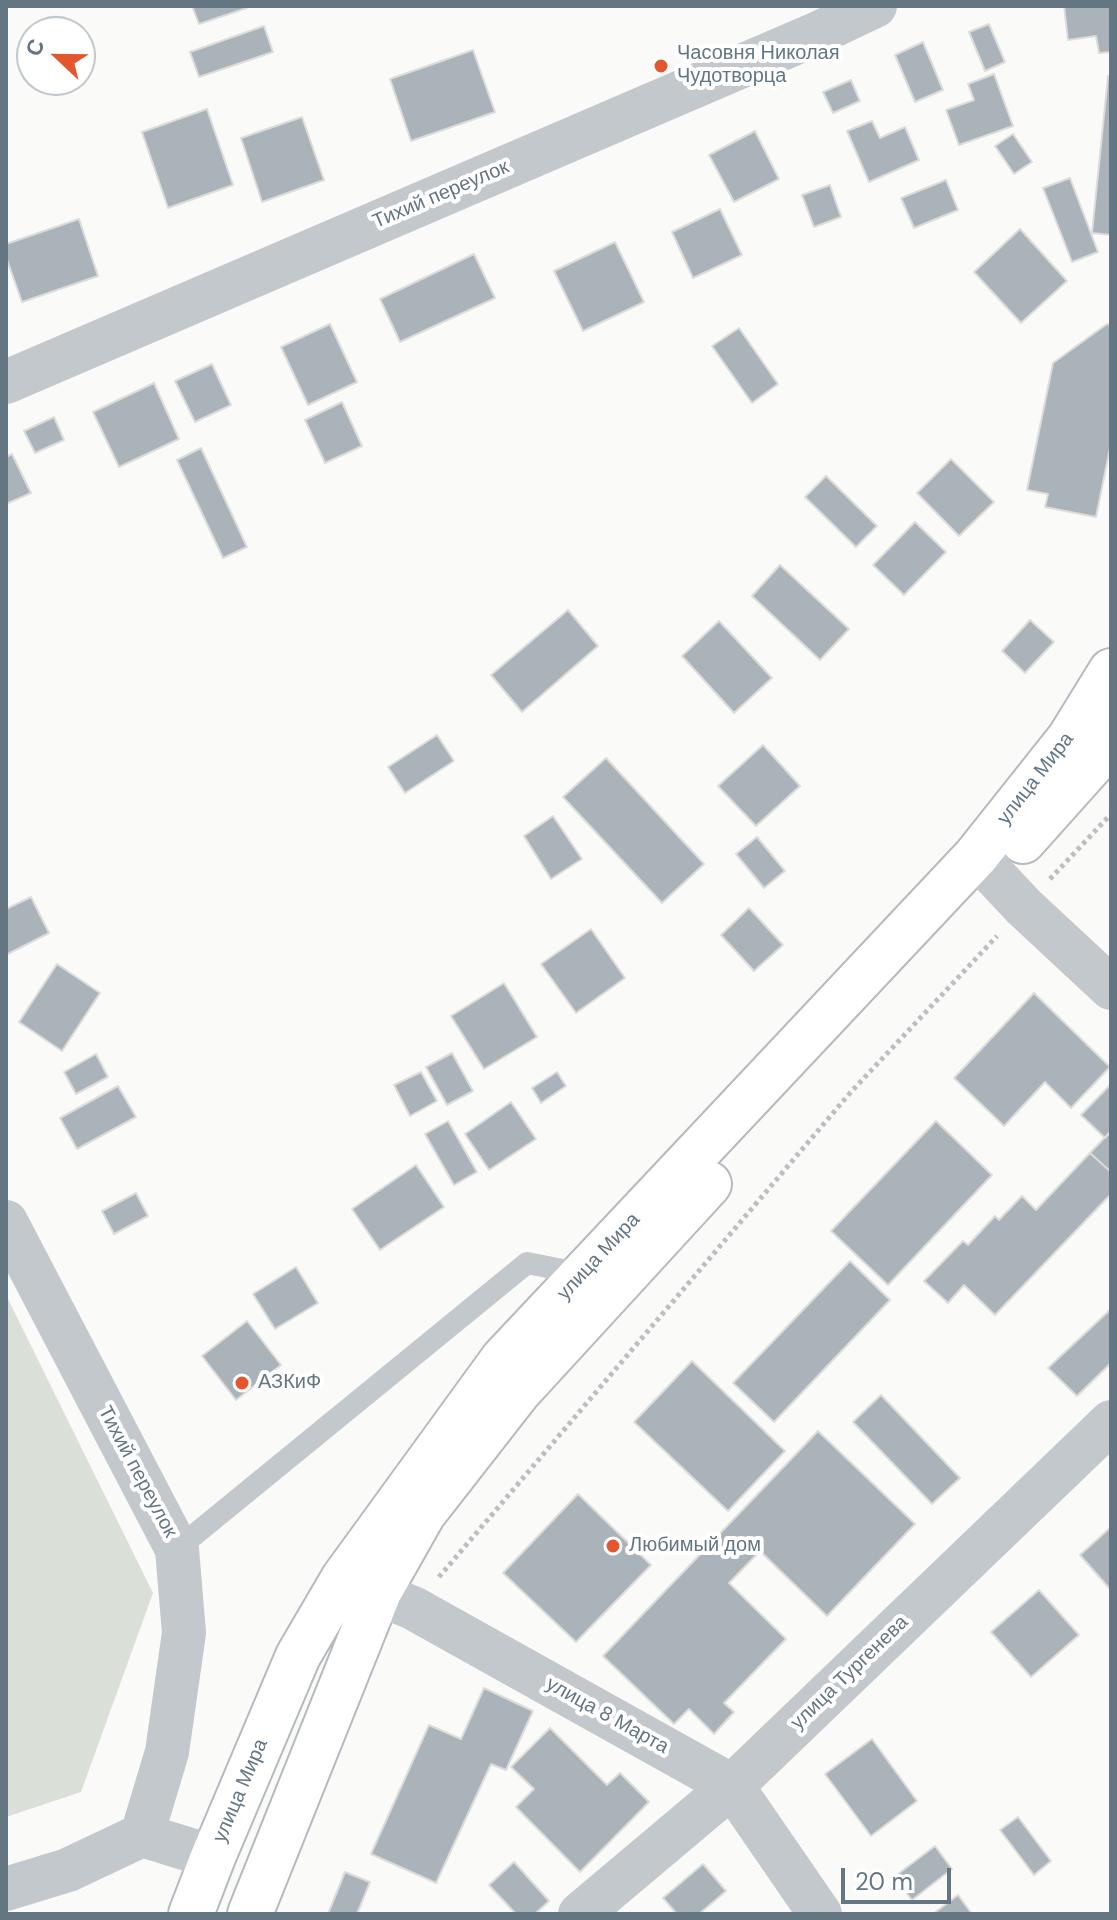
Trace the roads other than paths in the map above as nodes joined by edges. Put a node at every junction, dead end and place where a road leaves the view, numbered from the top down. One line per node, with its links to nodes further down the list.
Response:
1 (875, 6): 2 (street, Тихий переулок)
2 (809, 20): 3 (street, Тихий переулок)
3 (6, 382)
4 (1111, 671): 6 (main road, улица Мира)
5 (1111, 736): 6 (main road, улица Мира)
6 (984, 865): 7 (street); 9 (main road, улица Мира); 12 (main road, улица Мира)
7 (1111, 988)
8 (6, 1222): 11 (street, Тихий переулок)
9 (583, 1274): 11 (lane); 12 (main road, улица Мира)
10 (1111, 1422): 13 (street, улица Тургенева)
11 (177, 1549): 14 (street, Тихий переулок)
12 (378, 1593): 13 (street, улица 8 Марта); 15 (main road, улица Мира); 18 (main road, улица Мира)
13 (732, 1786): 19 (street, улица Тургенева); 20 (street, улица 8 Марта)
14 (142, 1835): 15 (street); 16 (street)
15 (213, 1857): 17 (main road, улица Мира)
16 (6, 1889)
17 (191, 1914)
18 (250, 1914)
19 (580, 1914)
20 (820, 1914)

